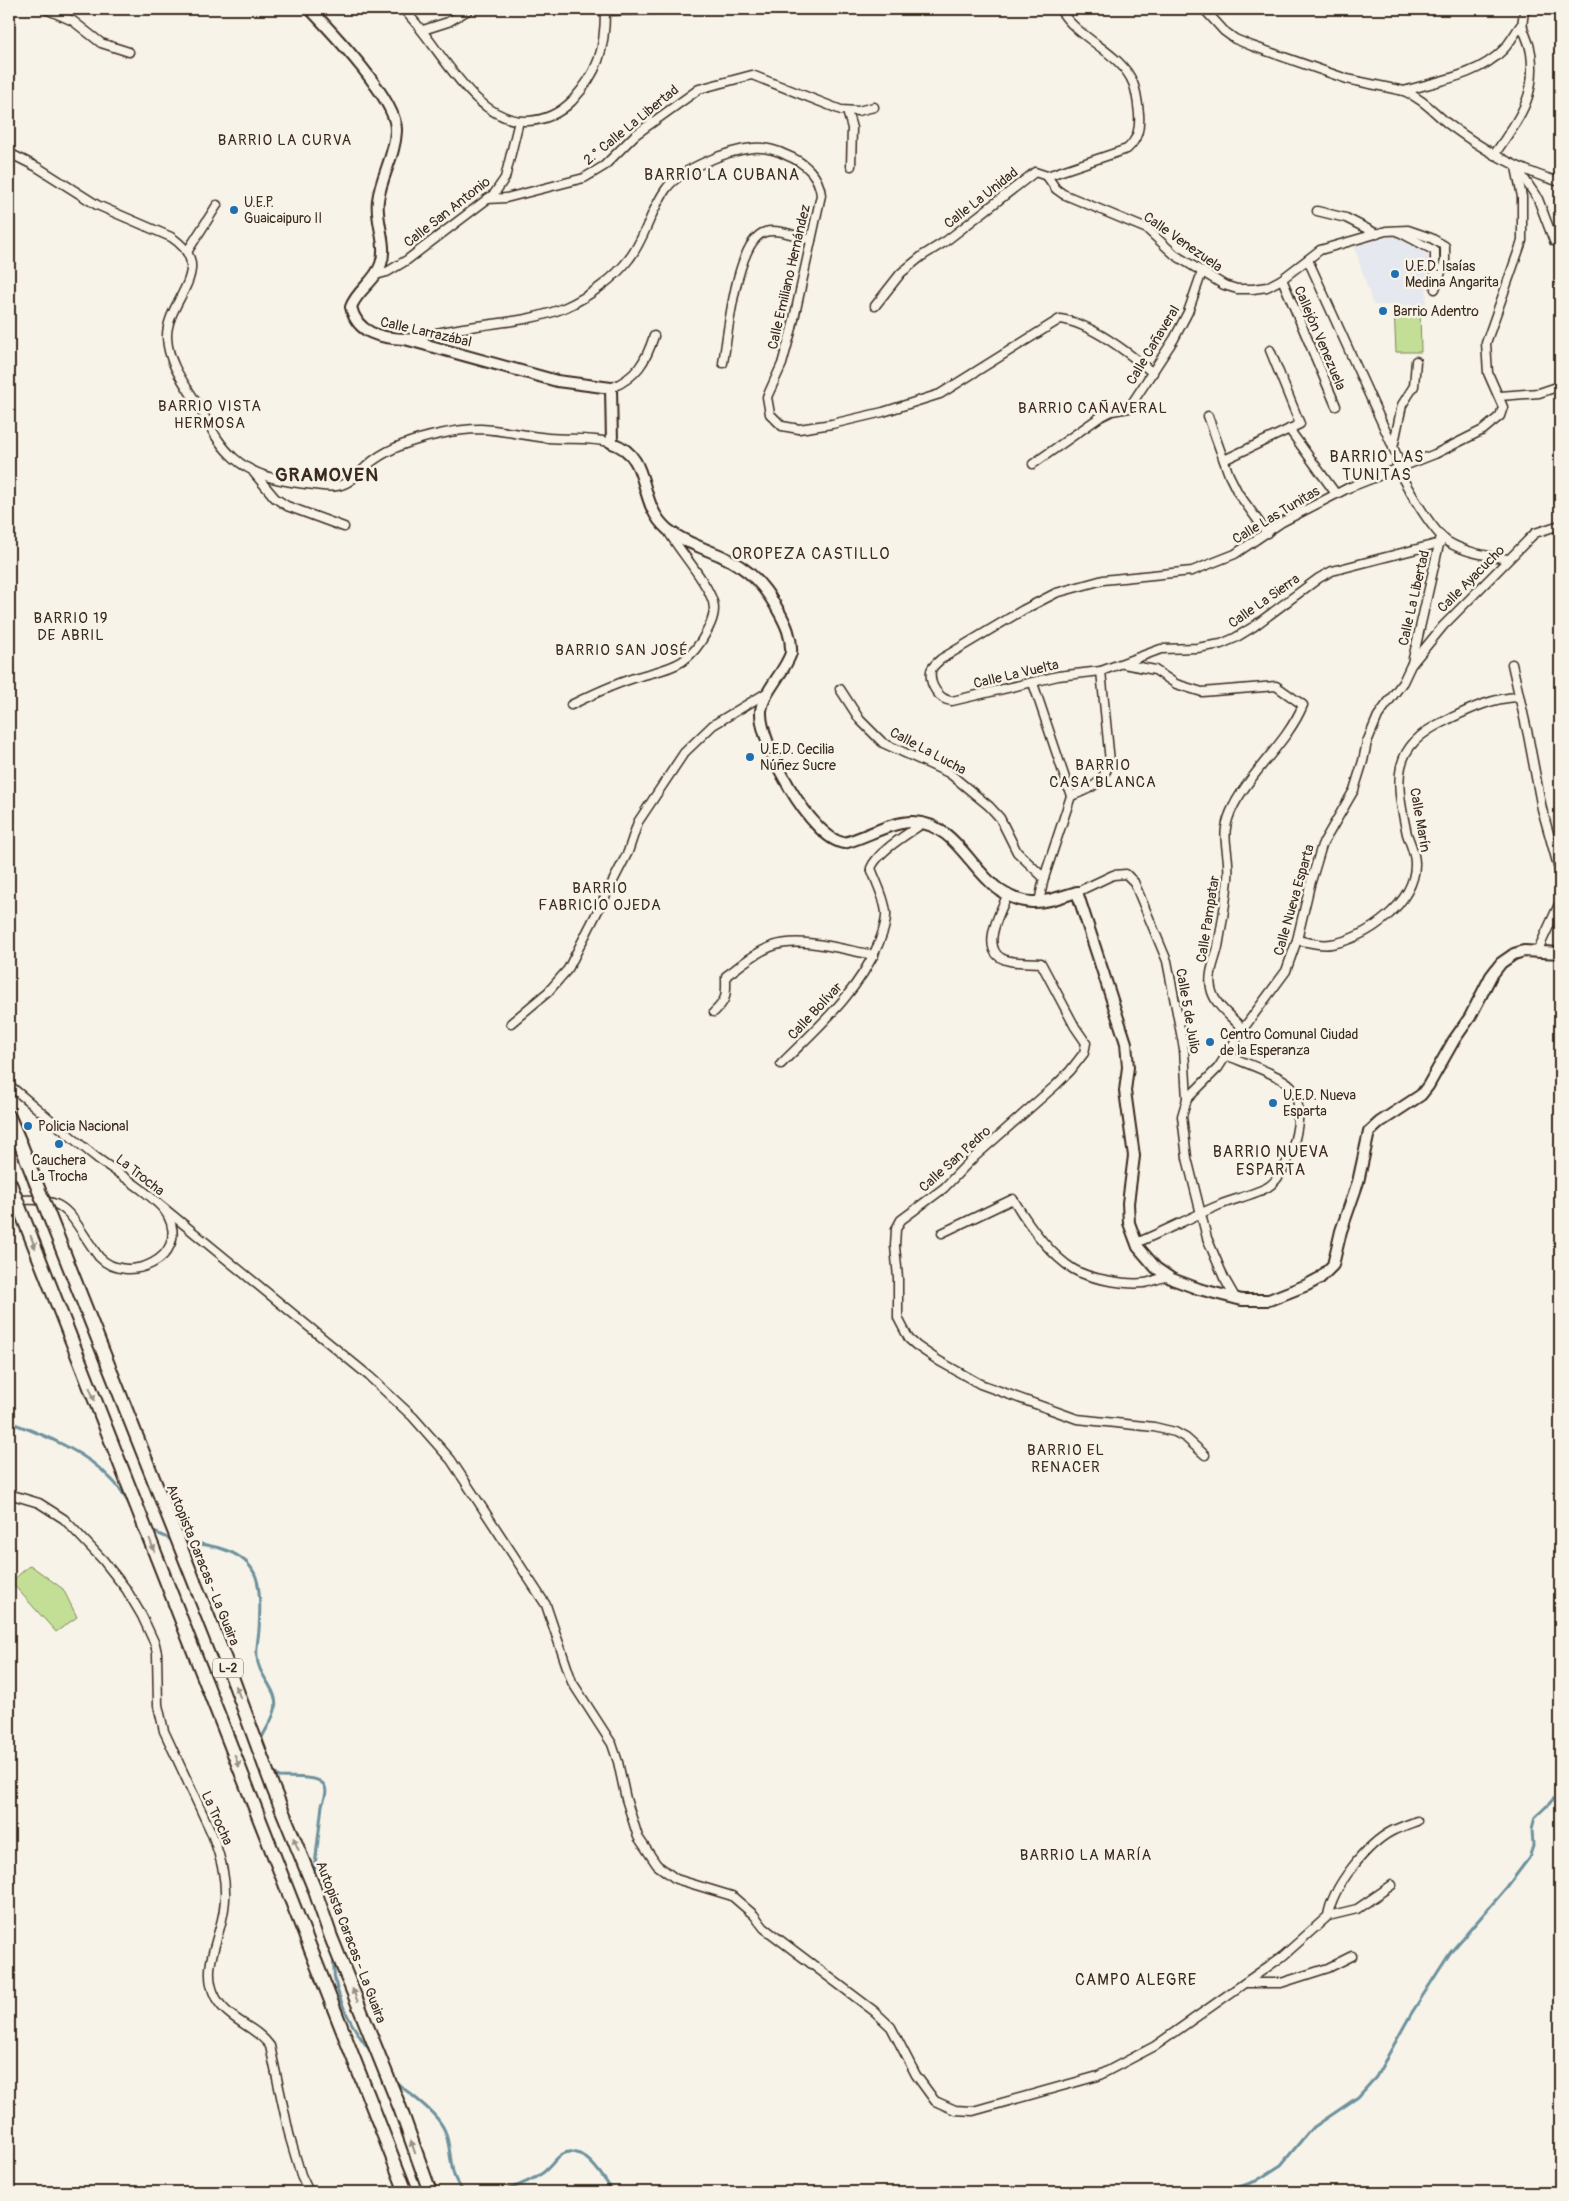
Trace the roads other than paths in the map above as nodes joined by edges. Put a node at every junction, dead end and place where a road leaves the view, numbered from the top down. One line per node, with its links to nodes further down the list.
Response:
1 (46, 9): 12 (street)
2 (310, 9): 33 (street)
3 (403, 9): 11 (street)
4 (470, 9): 11 (street)
5 (675, 9): 9 (street)
6 (1060, 9): 21 (street, Calle La Unidad)
7 (1204, 9): 13 (street)
8 (1525, 9): 10 (street)
9 (603, 10): 16 (street)
10 (1521, 25): 13 (street); 18 (street)
11 (423, 30): 16 (street)
12 (128, 52)
13 (1404, 91): 18 (street)
14 (874, 107): 15 (street, 2.° Calle La Libertad)
15 (847, 111): 19 (street); 23 (street, 2.° Calle La Libertad)
16 (518, 122): 23 (street, Calle San Antonio)
17 (9, 153): 30 (street)
18 (1494, 155): 20 (street)
19 (851, 166)
20 (1516, 167): 22 (street); 29 (street); 44 (street)
21 (1047, 176): 32 (street, Calle Venezuela); 35 (street, Calle La Unidad)
22 (1560, 182)
23 (487, 199): 33 (street, Calle San Antonio)
24 (216, 205): 30 (street)
25 (1317, 211): 27 (street)
26 (1396, 231): 26 (street, Calle Venezuela); 27 (street, Calle Venezuela)
27 (1377, 234): 31 (street, Calle Venezuela)
28 (811, 240): 37 (street, Calle Emiliano Hernández); 40 (street); 41 (street, Calle Emiliano Hernández)
29 (1560, 240)
30 (187, 252): 53 (street)
31 (1308, 260): 34 (street, Calle Venezuela); 49 (street)
32 (1202, 272): 34 (street, Calle Venezuela); 41 (street, Calle Cañaveral)
33 (376, 275): 37 (street, Calle Larrazábal)
34 (1282, 279): 45 (street, Callejón Venezuela)
35 (875, 306)
36 (654, 336): 43 (street)
37 (405, 339): 43 (street, Calle Larrazábal)
38 (1270, 350): 47 (street)
39 (1416, 361): 49 (street)
40 (723, 363)
41 (1153, 373): 51 (street, Calle Cañaveral)
42 (1560, 386): 44 (street)
43 (611, 388): 48 (street)
44 (1500, 396): 52 (street, Calle Las Tunitas)
45 (1336, 406)
46 (1208, 416): 50 (street)
47 (1289, 429): 50 (street); 54 (street)
48 (612, 443): 53 (street); 57 (street)
49 (1393, 448): 52 (street)
50 (1224, 460): 58 (street)
51 (1033, 464)
52 (1397, 469): 54 (street, Calle Las Tunitas); 59 (street)
53 (253, 471): 56 (street)
54 (1336, 494): 58 (street, Calle Las Tunitas)
55 (1560, 525): 60 (street, Calle Ayacucho)
56 (344, 527)
57 (665, 527): 67 (street); 70 (street)
58 (1266, 533): 68 (street, Calle Las Tunitas)
59 (1440, 539): 60 (street); 61 (street, Calle La Sierra); 63 (street, Calle La Libertad)
60 (1508, 559): 63 (street, Calle Ayacucho)
61 (1124, 664): 64 (street, Calle La Sierra); 85 (street, Calle Pampatar)
62 (1512, 664): 69 (street)
63 (1411, 665): 79 (street, Calle Nueva Esparta)
64 (1101, 671): 65 (street, Calle La Vuelta); 71 (street)
65 (1033, 683): 68 (street, Calle La Vuelta); 71 (street)
66 (840, 689): 74 (street, Calle La Lucha)
67 (770, 691): 72 (street); 84 (street)
68 (938, 695)
69 (1518, 697): 73 (street); 79 (street, Calle Marín)
70 (571, 705)
71 (1071, 796): 74 (street)
72 (923, 823): 76 (street); 82 (street, Calle Bolívar)
73 (1560, 873)
74 (1044, 878): 77 (street)
75 (1077, 892): 77 (street); 89 (street, Calle 5 de Julio); 96 (street)
76 (1008, 894): 77 (street); 99 (street, Calle San Pedro)
77 (1039, 902)
78 (1560, 902): 80 (street)
79 (1297, 940): 85 (street, Calle Nueva Esparta)
80 (1537, 952): 81 (street); 98 (street)
81 (1560, 953)
82 (874, 955): 83 (street); 87 (street, Calle Bolívar)
83 (714, 1012)
84 (511, 1023)
85 (1243, 1029): 86 (street, Calle Nueva Esparta)
86 (1226, 1055): 89 (street, Calle Nueva Esparta); 94 (street)
87 (781, 1064)
88 (9, 1085): 92 (street, La Trocha)
89 (1186, 1099): 94 (street, Calle 5 de Julio)
90 (9, 1117): 108 (highway, Autopista Caracas - La Guaira / L-2, one-way to 90, bridge)
91 (9, 1181): 107 (highway, L-2, one-way to 107, bridge)
92 (154, 1200): 93 (street, La Trocha); 105 (street)
93 (9, 1201)
94 (1202, 1214): 96 (street); 98 (street, Calle 5 de Julio)
95 (942, 1233): 97 (street)
96 (1136, 1243): 97 (street)
97 (1166, 1276): 98 (street)
98 (1236, 1299)
99 (1206, 1455)
100 (9, 1494): 106 (street, La Trocha)
101 (1417, 1821): 103 (street)
102 (1392, 1885): 103 (street)
103 (1328, 1916): 105 (street)
104 (1352, 1956): 105 (street)
105 (1245, 1983)
106 (309, 2192)
107 (406, 2192)
108 (430, 2192)

